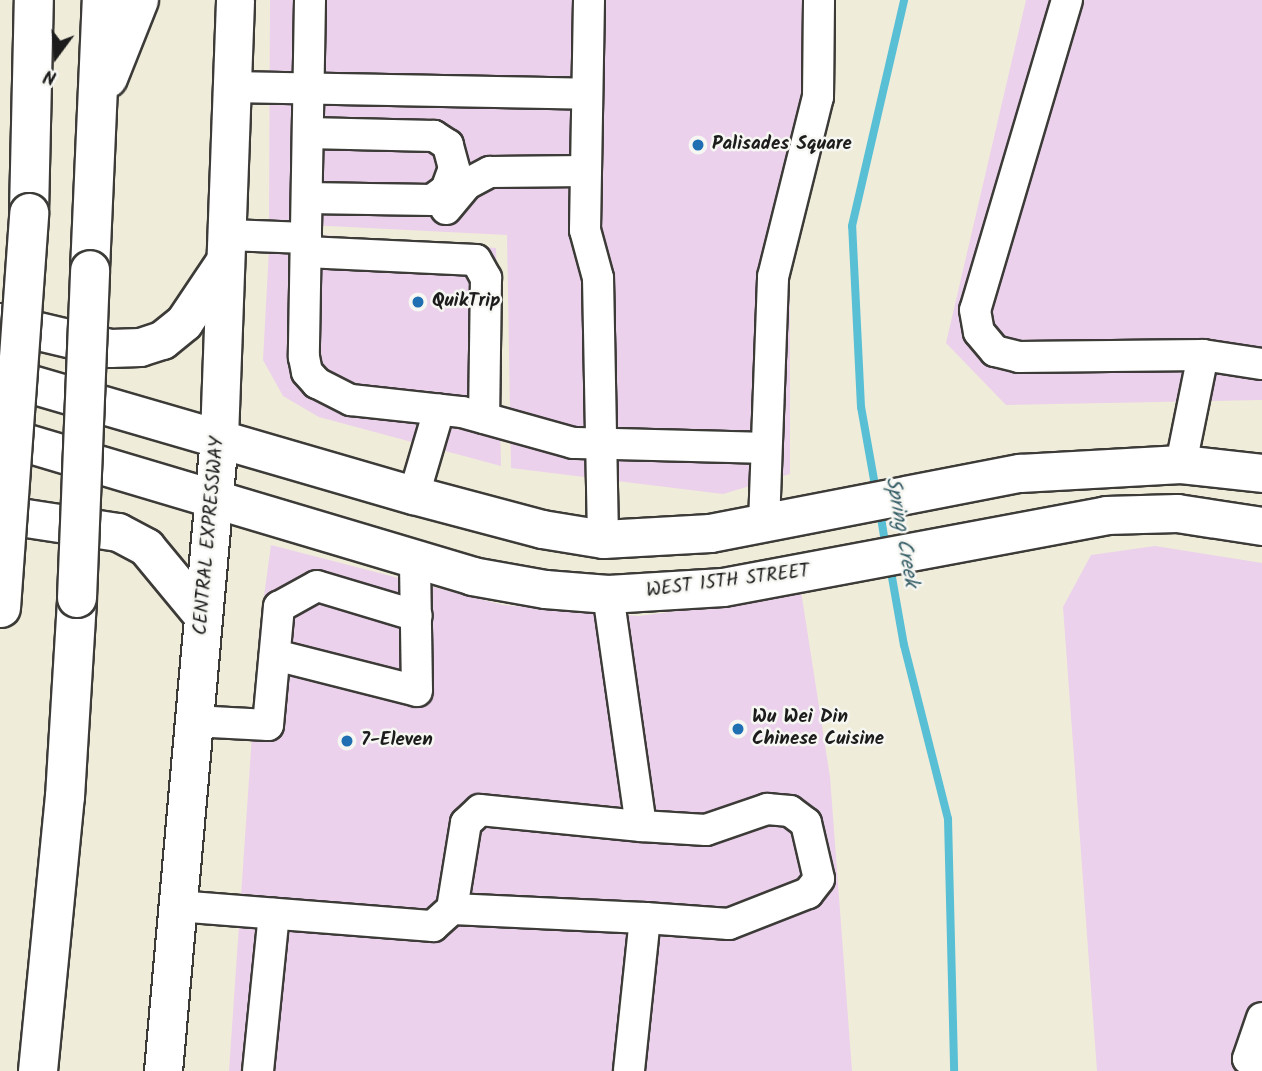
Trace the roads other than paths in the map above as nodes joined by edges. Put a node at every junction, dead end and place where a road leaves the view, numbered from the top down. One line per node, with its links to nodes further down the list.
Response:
1 (34, 0): 37 (highway, bridge)
2 (102, 0): 12 (highway)
3 (139, 0): 12 (highway)
4 (235, 0): 9 (main road, CENTRAL EXPRESSWAY)
5 (310, 0): 10 (lane)
6 (589, 0): 11 (lane)
7 (819, 0): 26 (lane)
8 (1067, 0): 18 (lane)
9 (232, 87): 10 (lane); 16 (main road, CENTRAL EXPRESSWAY)
10 (308, 89): 11 (lane); 13 (lane)
11 (587, 94): 14 (lane)
12 (97, 106): 50 (highway, bridge)
13 (308, 133): 15 (lane); 15 (lane)
14 (586, 171): 15 (lane); 25 (lane)
15 (307, 225): 16 (lane); 21 (lane); 22 (lane)
16 (227, 247): 17 (main road); 24 (main road, CENTRAL EXPRESSWAY)
17 (0, 322)
18 (1203, 355): 19 (lane); 27 (lane)
19 (1262, 364)
20 (0, 375): 24 (main road)
21 (439, 410): 22 (lane); 29 (lane)
22 (484, 418): 25 (lane)
23 (0, 435): 30 (main road, WEST 15TH STREET)
24 (219, 437): 29 (main road); 30 (main road, CENTRAL EXPRESSWAY)
25 (598, 445): 26 (lane); 34 (lane)
26 (764, 448): 32 (lane)
27 (1181, 464): 28 (main road); 32 (main road)
28 (1262, 473)
29 (414, 495): 34 (main road)
30 (215, 499): 35 (main road, WEST 15TH STREET); 38 (main road, CENTRAL EXPRESSWAY)
31 (0, 514): 38 (main road)
32 (777, 521): 34 (main road)
33 (1262, 526): 36 (main road, WEST 15TH STREET)
34 (603, 539): 36 (main road)
35 (415, 561): 36 (main road, WEST 15TH STREET); 39 (lane)
36 (608, 594): 43 (lane)
37 (1, 608): 40 (highway)
38 (203, 616): 42 (main road, CENTRAL EXPRESSWAY)
39 (417, 616): 41 (lane); 41 (lane)
40 (0, 623)
41 (275, 655): 42 (lane)
42 (193, 721): 44 (main road, CENTRAL EXPRESSWAY)
43 (641, 826): 45 (lane); 47 (lane)
44 (177, 906): 46 (lane); 51 (main road, CENTRAL EXPRESSWAY)
45 (452, 909): 46 (lane); 47 (lane)
46 (274, 914): 52 (lane)
47 (645, 918): 53 (lane)
48 (1262, 1018): 49 (lane)
49 (1262, 1065)
50 (38, 1071)
51 (163, 1071)
52 (258, 1071)
53 (629, 1071)

